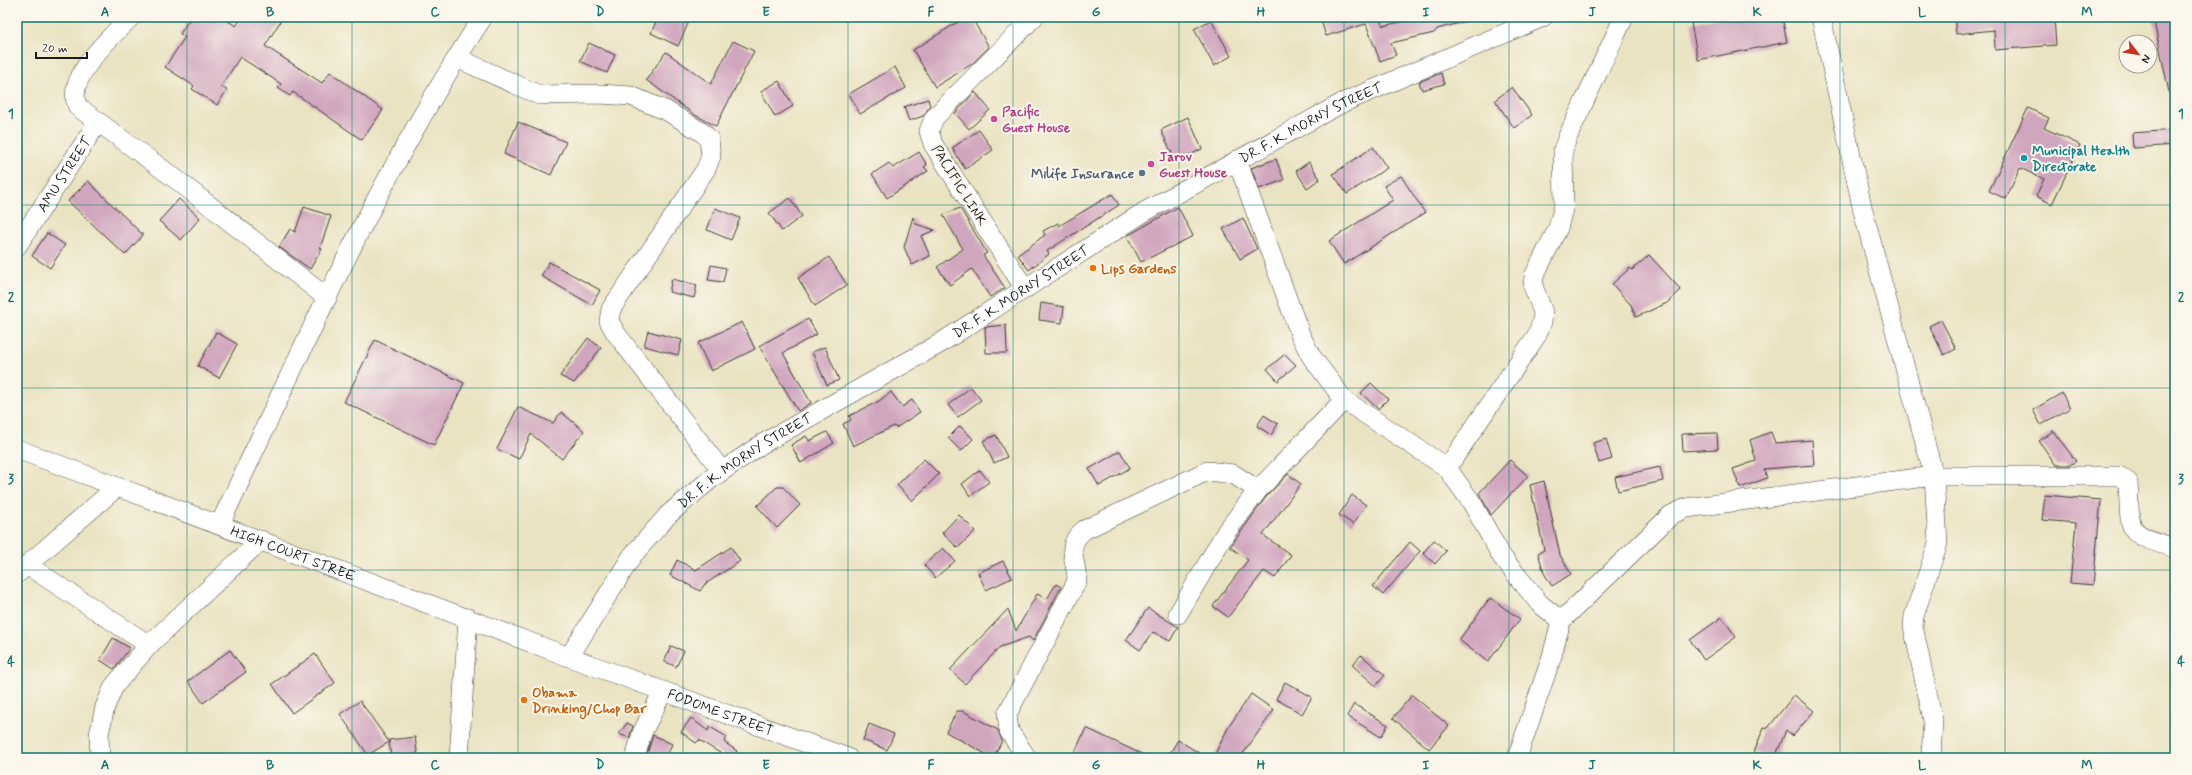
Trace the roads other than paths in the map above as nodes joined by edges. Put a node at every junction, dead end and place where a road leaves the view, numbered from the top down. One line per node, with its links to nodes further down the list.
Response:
1 (131, 17): 7 (street)
2 (483, 17): 8 (street)
3 (1034, 17): 12 (street, PACIFIC LINK)
4 (1543, 17): 10 (street, DR. F. K. MORNY STREET)
5 (1624, 17): 16 (street)
6 (1822, 17): 18 (street)
7 (117, 24): 9 (street)
8 (457, 58): 13 (street); 17 (street)
9 (98, 122): 11 (street, AMU STREET); 13 (street)
10 (1237, 160): 12 (street, DR. F. K. MORNY STREET); 14 (street)
11 (17, 246)
12 (1025, 289): 17 (street, DR. F. K. MORNY STREET)
13 (327, 298): 21 (street)
14 (1344, 400): 16 (street); 20 (street)
15 (17, 449): 19 (street, HIGH COURT STREE)
16 (1447, 468): 27 (street)
17 (722, 471): 29 (street, DR. F. K. MORNY STREET)
18 (1934, 476): 23 (street); 27 (street); 37 (street)
19 (117, 487): 21 (street, HIGH COURT STREE); 24 (street)
20 (1258, 490): 25 (street); 35 (street)
21 (220, 524): 22 (street, HIGH COURT STREE)
22 (261, 540): 26 (street, HIGH COURT STREE); 28 (street)
23 (2175, 548)
24 (22, 569): 28 (street)
25 (1178, 614)
26 (468, 618): 29 (street, HIGH COURT STREE); 33 (street)
27 (1561, 621): 36 (street)
28 (148, 645): 32 (street)
29 (569, 657): 30 (street, FODOME STREET)
30 (663, 691): 31 (street, FODOME STREET); 34 (street)
31 (845, 757)
32 (100, 758)
33 (459, 758)
34 (635, 758)
35 (1027, 758)
36 (1517, 758)
37 (1931, 758)

